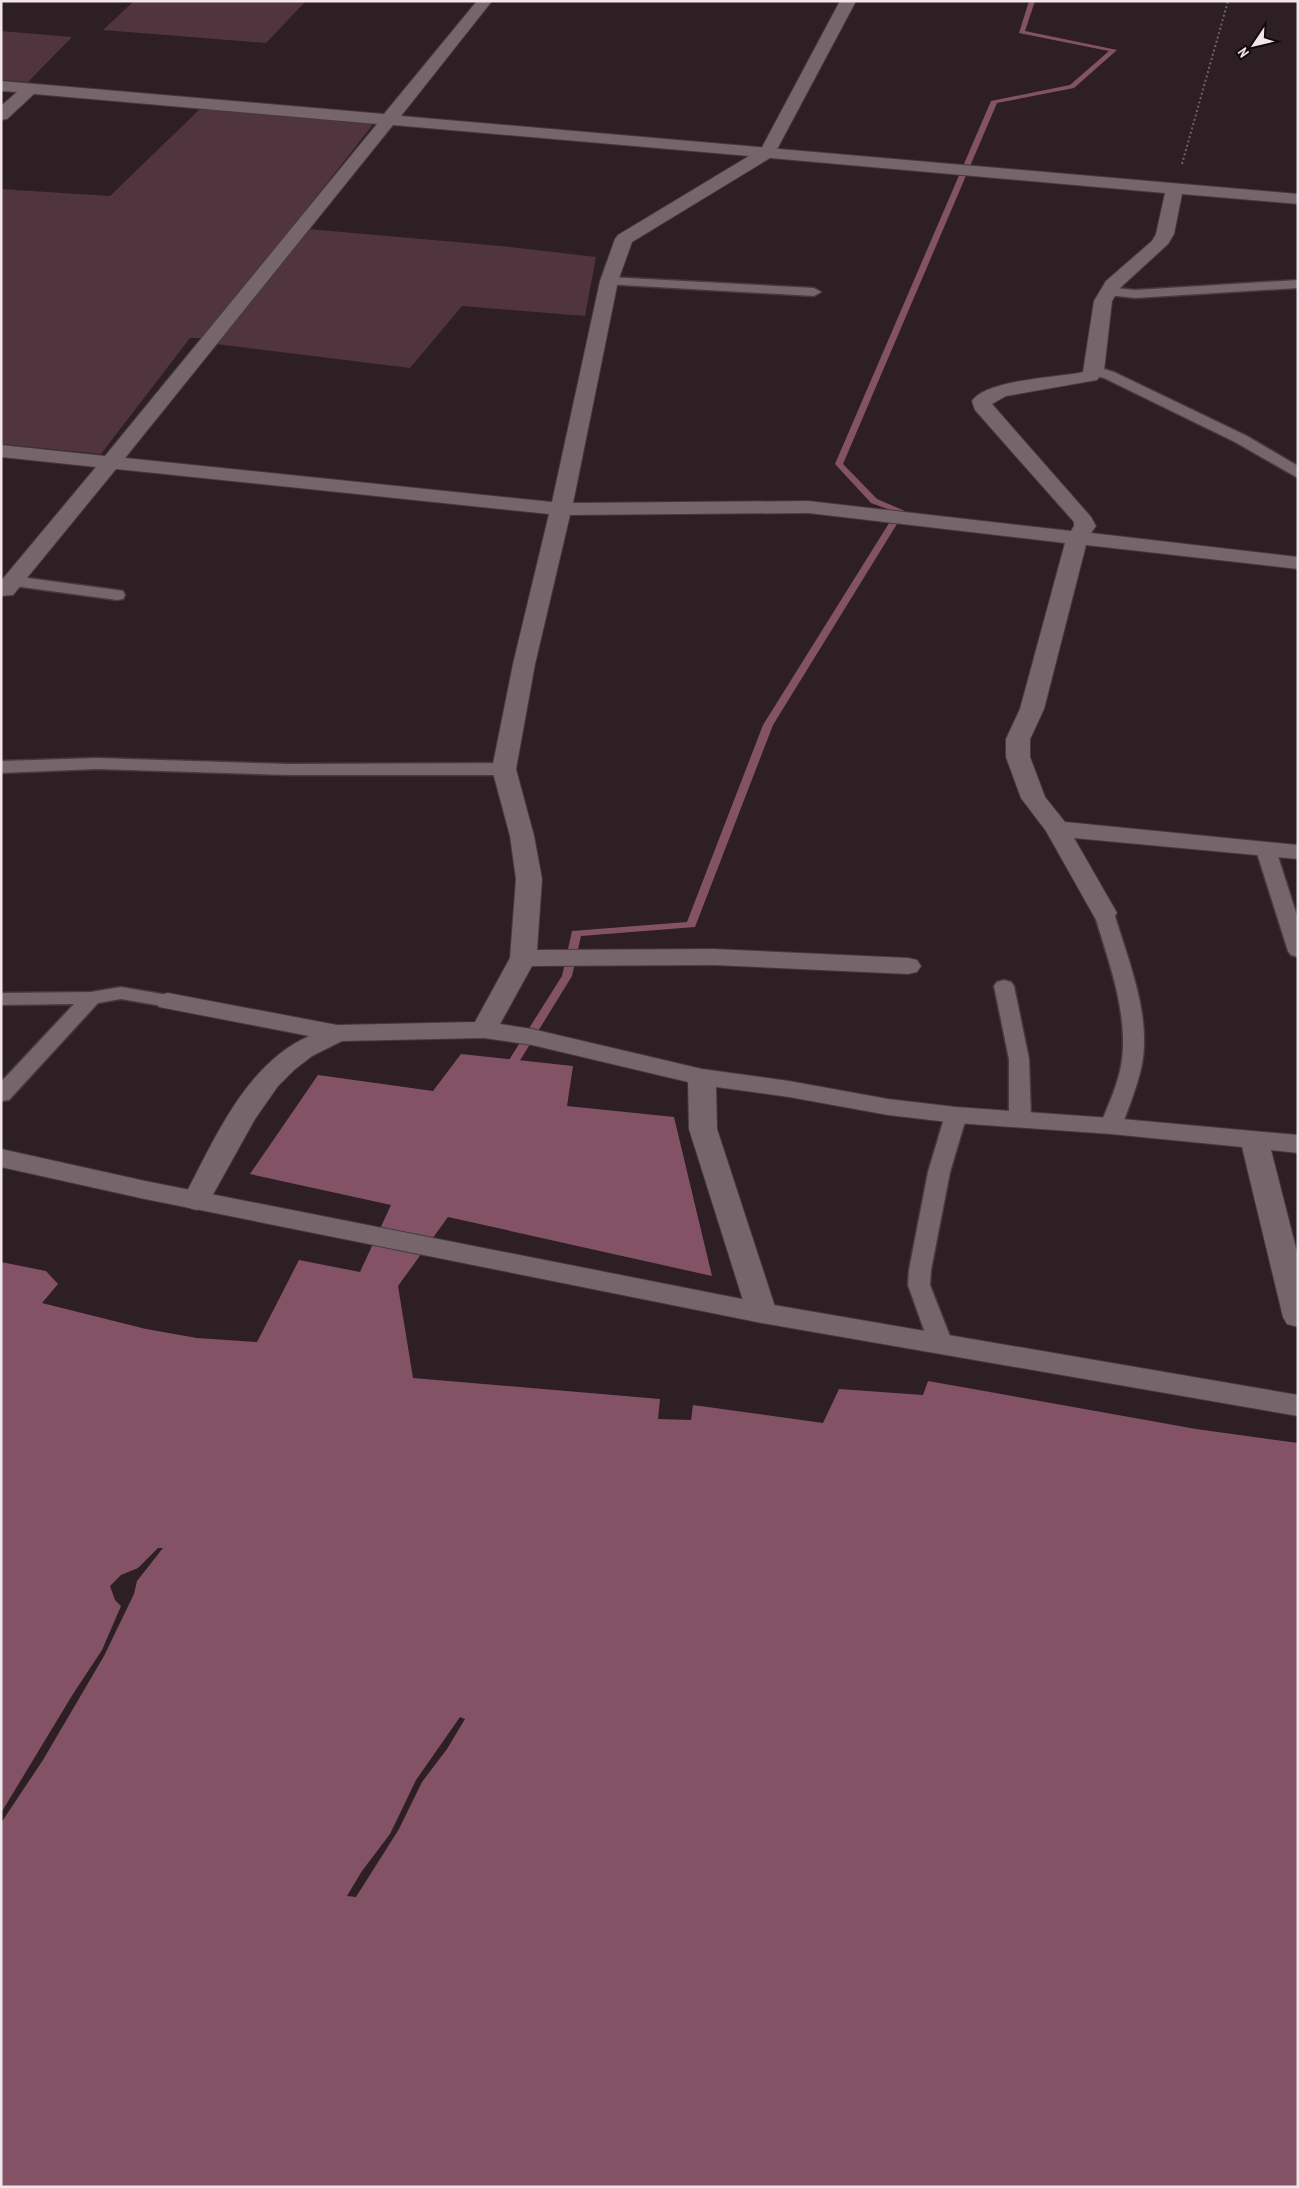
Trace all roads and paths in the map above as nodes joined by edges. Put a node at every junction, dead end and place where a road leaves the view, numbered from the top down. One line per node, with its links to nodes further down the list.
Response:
1 (485, 1): 7 (street)
2 (848, 1): 8 (street)
3 (1228, 1): 9 (path)
4 (1, 86): 5 (street)
5 (31, 88): 6 (street); 7 (street)
6 (1, 115)
7 (390, 120): 8 (street); 17 (street)
8 (767, 153): 9 (street); 11 (street)
9 (1175, 188): 10 (street); 13 (street)
10 (1298, 199)
11 (610, 281): 14 (lane); 19 (street)
12 (1298, 284): 13 (lane)
13 (1108, 291): 15 (street)
14 (814, 292)
15 (1094, 371): 18 (lane); 20 (street)
16 (1, 451): 17 (street)
17 (111, 462): 19 (street); 22 (street)
18 (1298, 473)
19 (561, 509): 20 (street); 25 (street)
20 (1077, 539): 21 (street); 26 (street)
21 (1298, 563)
22 (9, 585): 23 (lane)
23 (117, 595)
24 (1, 767): 25 (lane)
25 (504, 769): 31 (street)
26 (1057, 829): 27 (street); 29 (street)
27 (1266, 850): 28 (street); 30 (lane)
28 (1298, 852)
29 (1104, 913): 43 (lane)
30 (1298, 951)
31 (524, 958): 32 (street); 37 (street)
32 (908, 966)
33 (1004, 986): 42 (lane)
34 (91, 998): 35 (lane); 36 (lane); 40 (lane)
35 (1, 1000)
36 (168, 1001): 38 (street)
37 (484, 1030): 38 (street); 39 (street)
38 (337, 1033): 47 (street)
39 (702, 1077): 41 (street); 48 (street)
40 (1, 1095)
41 (956, 1115): 42 (street); 50 (lane)
42 (1020, 1119): 43 (street)
43 (1111, 1126): 44 (street)
44 (1255, 1141): 45 (street); 49 (street)
45 (1298, 1144)
46 (1, 1158): 47 (street)
47 (196, 1201): 48 (street)
48 (762, 1313): 50 (street)
49 (1298, 1317)
50 (941, 1344): 51 (street)
51 (1298, 1406)

